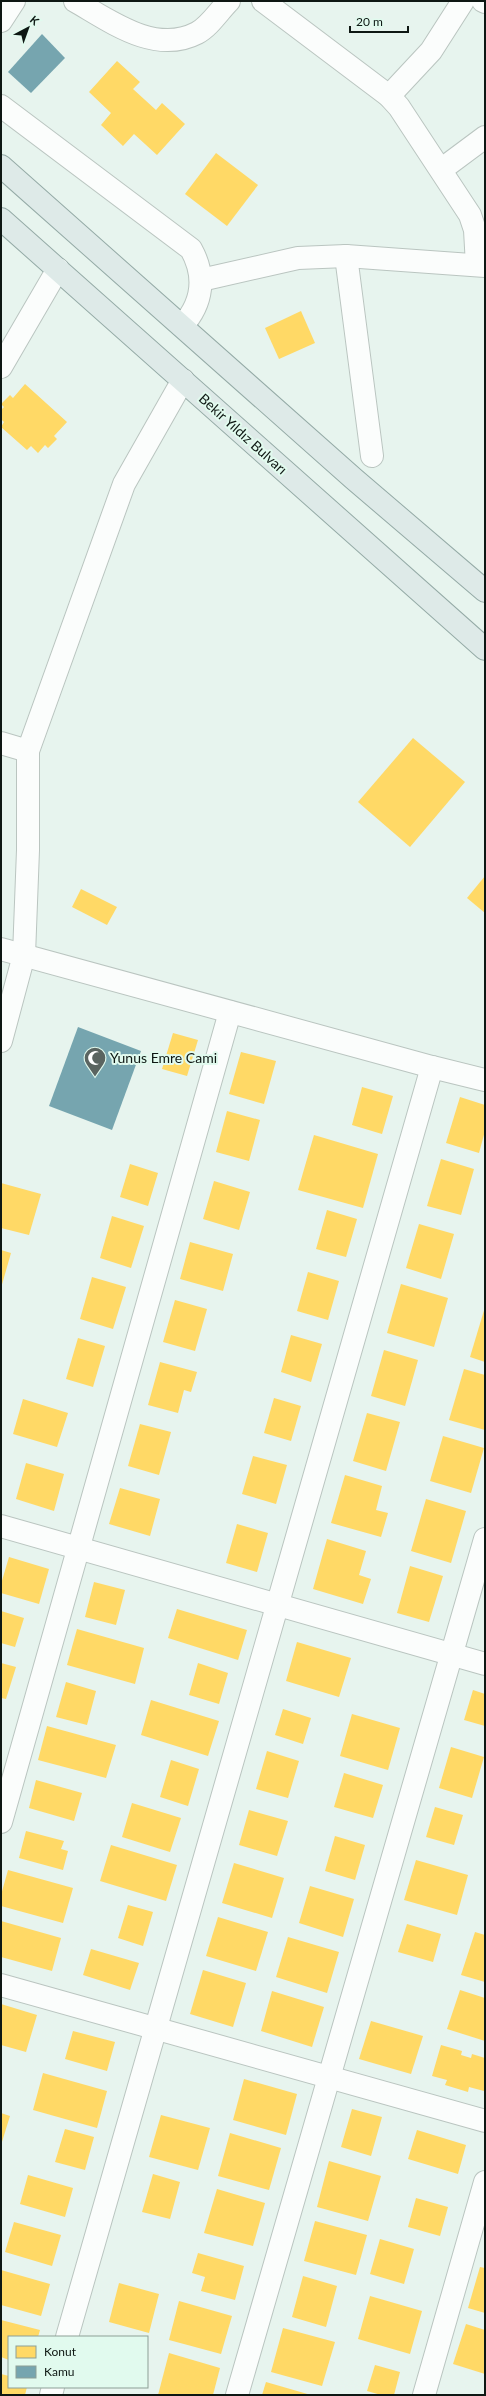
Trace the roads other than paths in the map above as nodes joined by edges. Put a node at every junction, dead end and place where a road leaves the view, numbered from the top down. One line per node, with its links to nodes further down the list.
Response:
1 (14, 1): 6 (street)
2 (75, 1): 3 (street)
3 (229, 1)
4 (263, 1): 7 (street)
5 (463, 1): 7 (street)
6 (1, 20)
7 (389, 96): 11 (street)
8 (1, 106): 16 (street)
9 (485, 137): 11 (street)
10 (1, 166): 17 (main road)
11 (442, 169): 14 (street)
12 (1, 219): 15 (main road, Bekir Yıldız Bulvarı)
13 (346, 256): 14 (street); 16 (street); 20 (street)
14 (481, 266)
15 (58, 269): 18 (street); 19 (main road, Bekir Yıldız Bulvarı)
16 (201, 280): 17 (street)
17 (182, 326): 21 (main road)
18 (1, 366)
19 (183, 380): 22 (main road, Bekir Yıldız Bulvarı); 24 (street)
20 (372, 456)
21 (485, 592)
22 (485, 649)
23 (1, 743): 24 (street)
24 (28, 751): 26 (street)
25 (1, 949): 26 (street)
26 (24, 955): 27 (street); 28 (street)
27 (230, 1012): 29 (street); 33 (street)
28 (1, 1041)
29 (432, 1067): 30 (street); 34 (street)
30 (485, 1080)
31 (1, 1526): 33 (street)
32 (485, 1538): 35 (street)
33 (79, 1548): 34 (street); 37 (street)
34 (277, 1605): 35 (street); 39 (street)
35 (452, 1654): 36 (street); 40 (street)
36 (485, 1664)
37 (1, 1822)
38 (1, 1985): 39 (street)
39 (156, 2028): 40 (street); 43 (street)
40 (329, 2077): 41 (street); 44 (street)
41 (485, 2121)
42 (485, 2182): 45 (street)
43 (67, 2336)
44 (237, 2395)
45 (424, 2395)

